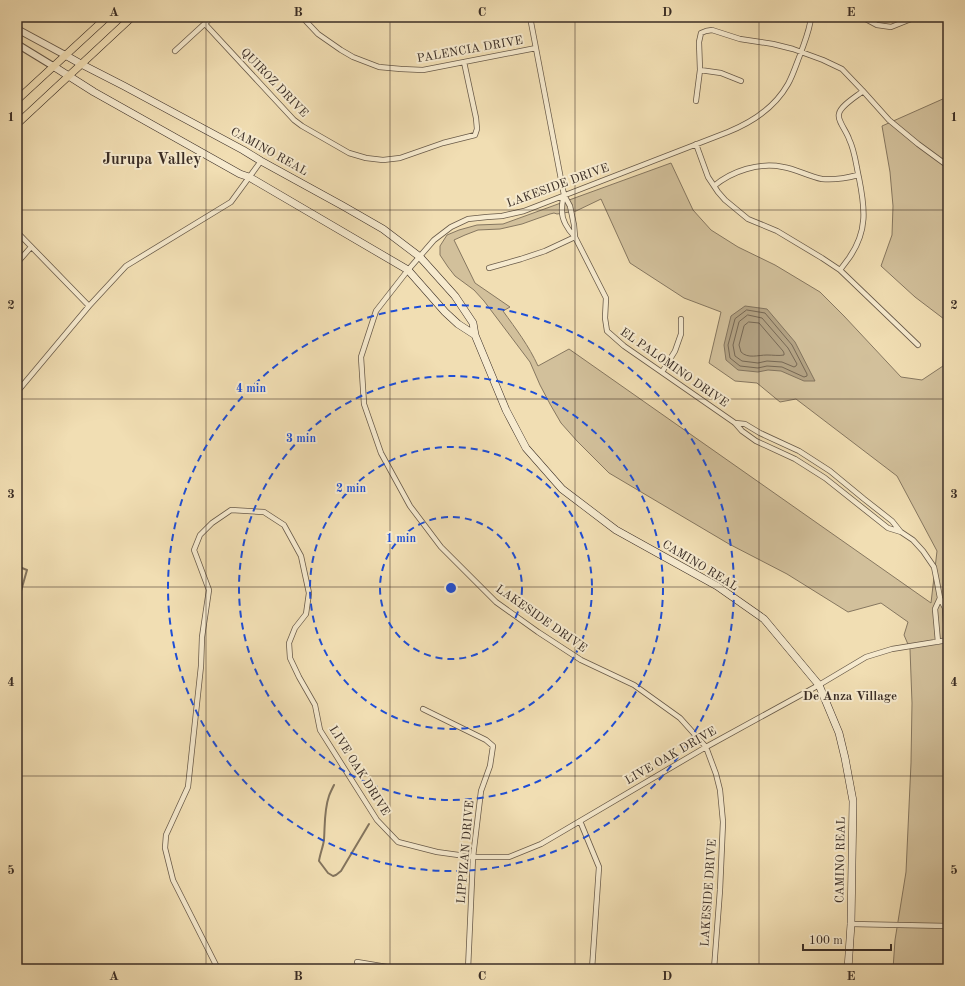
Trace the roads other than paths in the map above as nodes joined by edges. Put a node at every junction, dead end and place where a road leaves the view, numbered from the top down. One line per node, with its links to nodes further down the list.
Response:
1 (107, 17): 15 (main road)
2 (132, 17): 17 (main road)
3 (212, 17): 9 (street)
4 (302, 17): 16 (street, PALENCIA DRIVE)
5 (530, 17): 12 (street, EL PALOMINO DRIVE)
6 (811, 17): 14 (street, LAKESIDE DRIVE)
7 (862, 17): 8 (street)
8 (912, 17)
9 (205, 24): 13 (street); 16 (street, QUIROZ DRIVE)
10 (17, 29): 15 (street, CAMINO REAL)
11 (17, 44): 18 (street)
12 (536, 48): 16 (street, PALENCIA DRIVE); 32 (street, EL PALOMINO DRIVE)
13 (175, 51)
14 (801, 51): 19 (street); 22 (street); 26 (street, LAKESIDE DRIVE)
15 (65, 55): 17 (main road, CAMINO REAL); 18 (main road)
16 (464, 62)
17 (81, 64): 20 (main road); 27 (main road, CAMINO REAL)
18 (53, 66): 20 (main road); 23 (main road)
19 (700, 70): 21 (street); 24 (street)
20 (68, 76): 25 (main road); 30 (main road)
21 (741, 81)
22 (863, 91): 28 (street); 29 (street)
23 (17, 100)
24 (696, 101)
25 (17, 124)
26 (696, 144): 31 (street); 32 (street, LAKESIDE DRIVE)
27 (261, 161): 30 (street); 38 (main road, CAMINO REAL)
28 (948, 166)
29 (858, 175): 31 (street); 42 (street)
30 (249, 177): 41 (main road); 43 (street)
31 (714, 186): 42 (street)
32 (564, 195): 33 (street, EL PALOMINO DRIVE); 34 (street, EL PALOMINO DRIVE); 38 (street, LAKESIDE DRIVE)
33 (573, 220): 34 (street); 36 (street, EL PALOMINO DRIVE)
34 (565, 222): 36 (street, EL PALOMINO DRIVE)
35 (17, 232): 37 (street)
36 (575, 237): 40 (street); 47 (street, EL PALOMINO DRIVE)
37 (31, 247): 39 (street); 43 (street)
38 (420, 257): 41 (street, LAKESIDE DRIVE); 45 (main road, CAMINO REAL)
39 (17, 263)
40 (490, 268)
41 (408, 270): 45 (main road); 58 (street, LAKESIDE DRIVE)
42 (840, 270): 46 (street)
43 (89, 306): 48 (street)
44 (681, 319): 47 (street)
45 (475, 335): 56 (main road, CAMINO REAL)
46 (918, 345)
47 (662, 372): 49 (street, EL PALOMINO DRIVE)
48 (17, 392)
49 (735, 423): 50 (street, EL PALOMINO DRIVE); 50 (street, EL PALOMINO DRIVE)
50 (901, 532): 51 (street, EL PALOMINO DRIVE)
51 (940, 598): 52 (street, EL PALOMINO DRIVE); 53 (street, EL PALOMINO DRIVE)
52 (945, 614): 53 (street); 54 (street, EL PALOMINO DRIVE)
53 (935, 615): 55 (street, EL PALOMINO DRIVE)
54 (947, 640): 55 (street, LIVE OAK DRIVE)
55 (938, 642): 56 (street, LIVE OAK DRIVE)
56 (819, 685): 58 (street, LIVE OAK DRIVE); 61 (main road, CAMINO REAL)
57 (423, 709): 60 (street, LIPPIZAN DRIVE)
58 (706, 747): 59 (street, LIVE OAK DRIVE); 68 (street, LAKESIDE DRIVE)
59 (580, 821): 60 (street, LIVE OAK DRIVE); 67 (street)
60 (473, 857): 64 (street, LIVE OAK DRIVE); 66 (street, LIPPIZAN DRIVE)
61 (850, 924): 62 (street); 69 (main road, CAMINO REAL)
62 (948, 926)
63 (357, 962): 65 (street)
64 (218, 969)
65 (399, 969)
66 (468, 969)
67 (592, 969)
68 (714, 969)
69 (848, 969)

